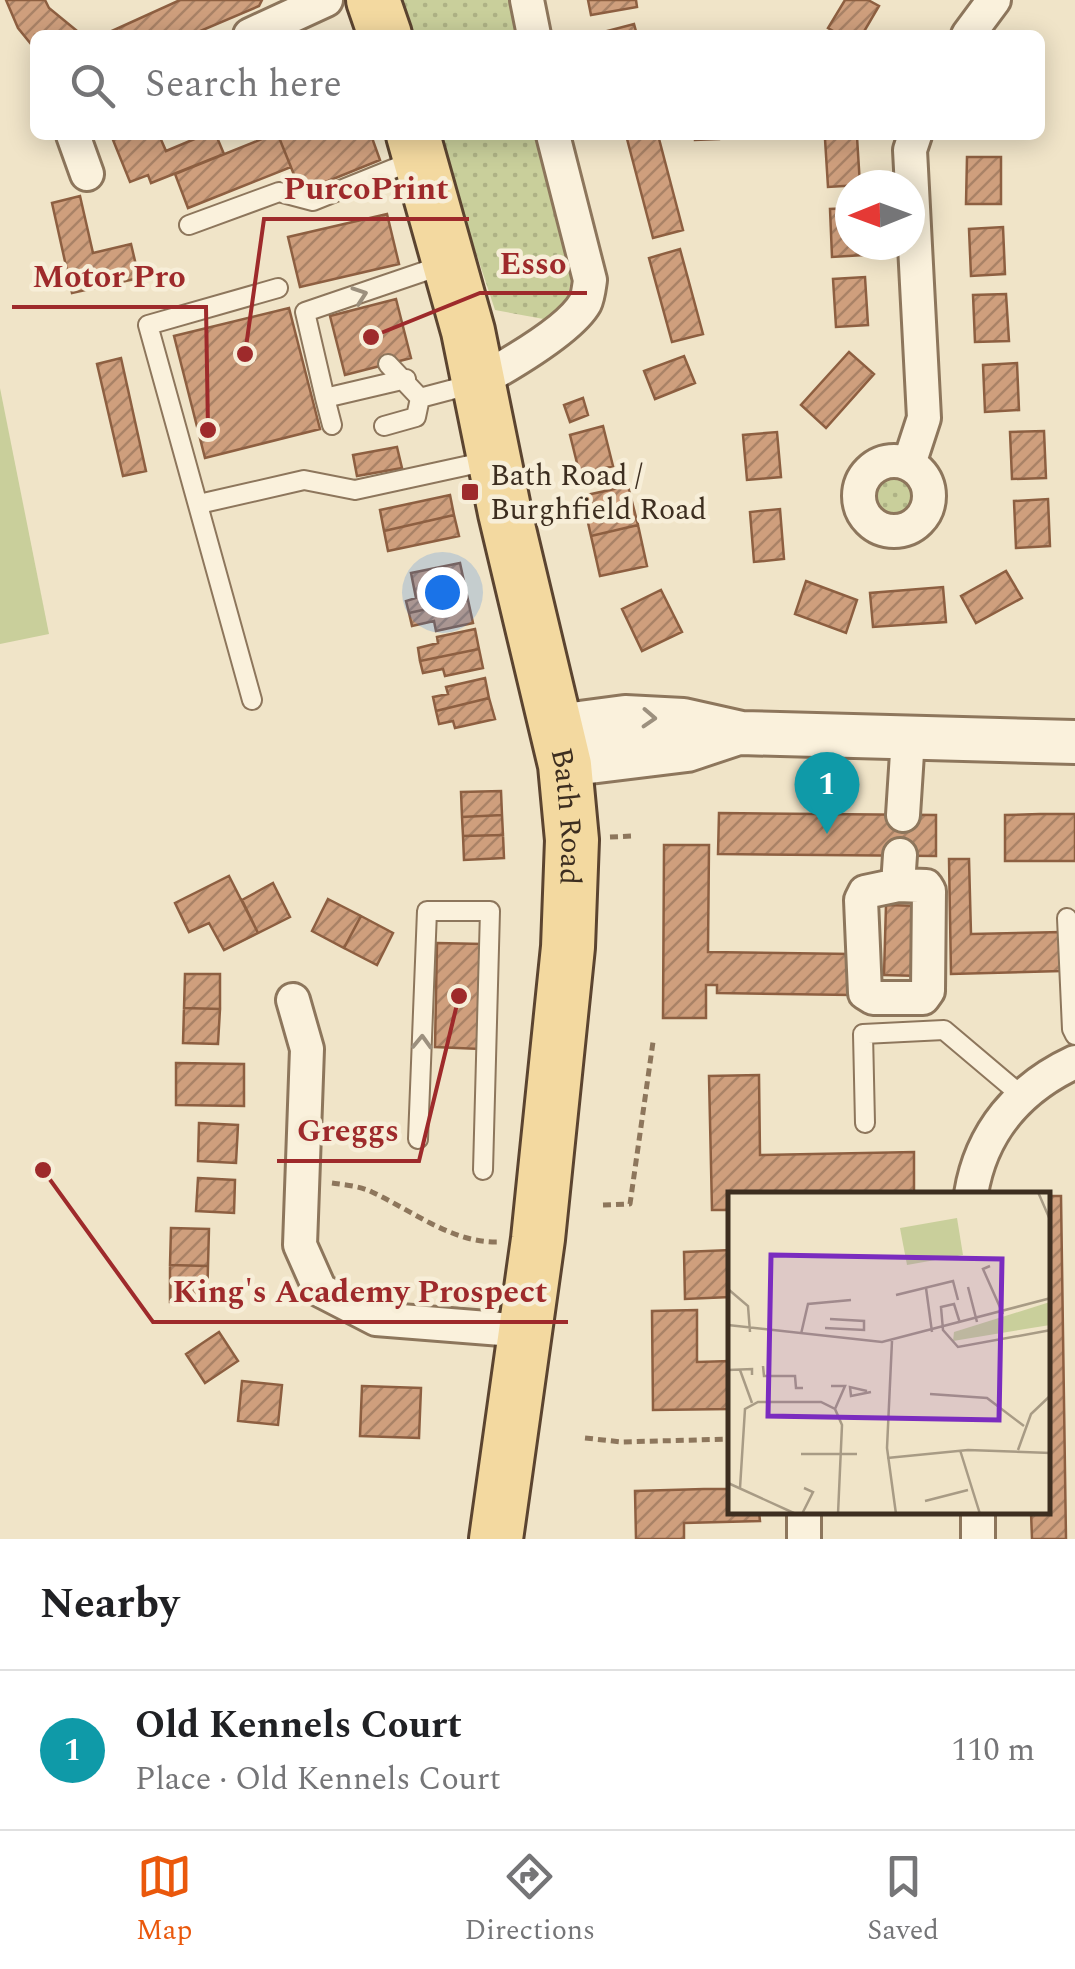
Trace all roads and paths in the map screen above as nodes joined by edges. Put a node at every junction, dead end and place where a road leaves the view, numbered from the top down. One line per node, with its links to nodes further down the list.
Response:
1 (326, 0): 5 (street)
2 (373, 0): 6 (main road)
3 (528, 0): 7 (street)
4 (994, 0): 8 (street)
5 (261, 30)
6 (382, 30)
7 (533, 30)
8 (972, 30)
9 (75, 140): 13 (street)
10 (555, 140): 18 (street)
11 (913, 140): 25 (street)
12 (417, 147): 14 (lane); 15 (main road, Bath Road)
13 (87, 174)
14 (188, 225)
15 (449, 263): 18 (main road, Bath Road); 20 (lane, one-way to 15)
16 (278, 288): 26 (lane)
17 (388, 364): 19 (lane)
18 (496, 372): 21 (lane); 24 (main road, Bath Road)
19 (406, 379): 20 (lane); 21 (lane)
20 (325, 398): 22 (lane)
21 (420, 398): 23 (lane)
22 (332, 426)
23 (384, 426)
24 (494, 460): 26 (lane); 30 (main road, Bath Road)
25 (909, 464)
26 (199, 504): 27 (lane)
27 (252, 700)
28 (908, 738): 29 (street); 30 (street); 31 (street)
29 (1075, 742)
30 (561, 746): 46 (main road, Bath Road)
31 (903, 815)
32 (1067, 918): 33 (lane)
33 (1072, 967): 35 (lane)
34 (293, 1000): 42 (street)
35 (1075, 1034)
36 (653, 1042): 44 (path)
37 (1075, 1062): 38 (street)
38 (1021, 1095): 39 (lane); 43 (street)
39 (865, 1123)
40 (418, 1139): 41 (lane, one-way to 41)
41 (483, 1170)
42 (300, 1176): 45 (path); 46 (street)
43 (973, 1192)
44 (603, 1205)
45 (514, 1242)
46 (525, 1331): 49 (main road, Bath Road)
47 (585, 1438): 48 (path)
48 (728, 1439)
49 (502, 1531)

